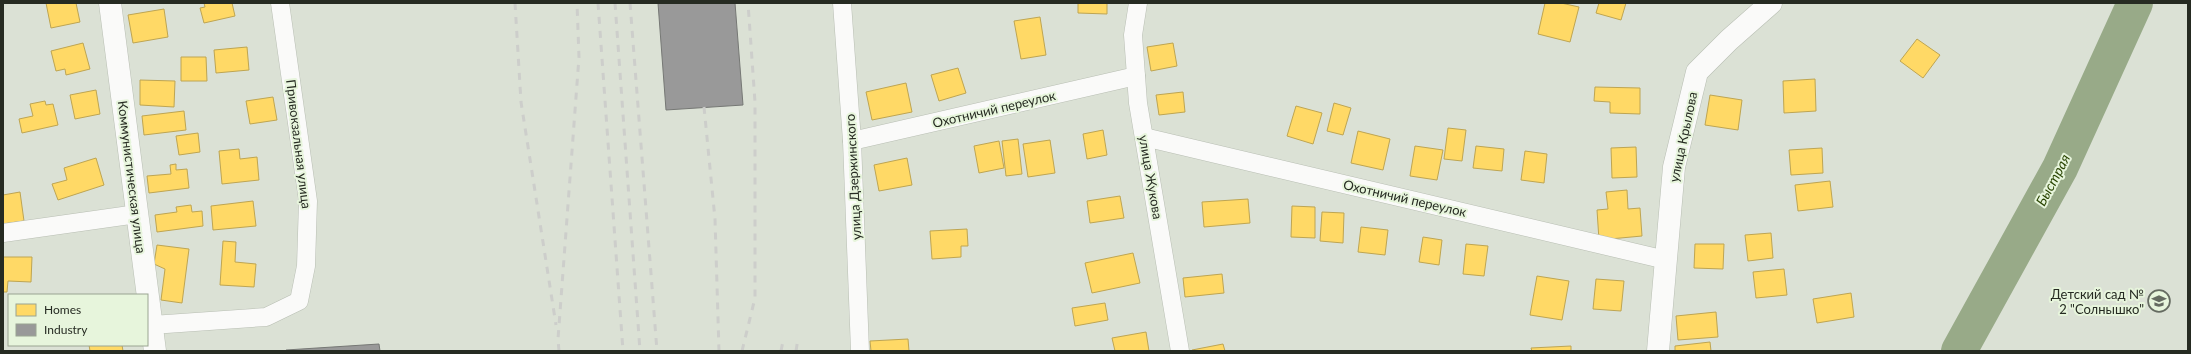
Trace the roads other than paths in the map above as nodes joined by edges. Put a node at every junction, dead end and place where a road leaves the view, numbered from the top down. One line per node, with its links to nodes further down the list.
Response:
1 (110, 3): 9 (street, Коммунистическая улица)
2 (280, 3): 14 (street, Привокзальная улица)
3 (842, 3): 8 (street, улица Дзержинского)
4 (1138, 3): 6 (street, улица Жукова)
5 (1771, 3): 11 (street, улица Крылова)
6 (1136, 76): 7 (street, улица Жукова); 8 (street, Охотничий переулок)
7 (1144, 137): 11 (street, Охотничий переулок); 17 (street, улица Жукова)
8 (852, 141): 16 (street, улица Дзержинского)
9 (137, 214): 10 (street); 12 (street, Коммунистическая улица)
10 (3, 233)
11 (1666, 260): 18 (street, улица Крылова)
12 (148, 294)
13 (148, 295): 14 (street, Коммунистическая улица)
14 (152, 325): 15 (street, Коммунистическая улица)
15 (155, 351)
16 (860, 351)
17 (1180, 351)
18 (1658, 351)

